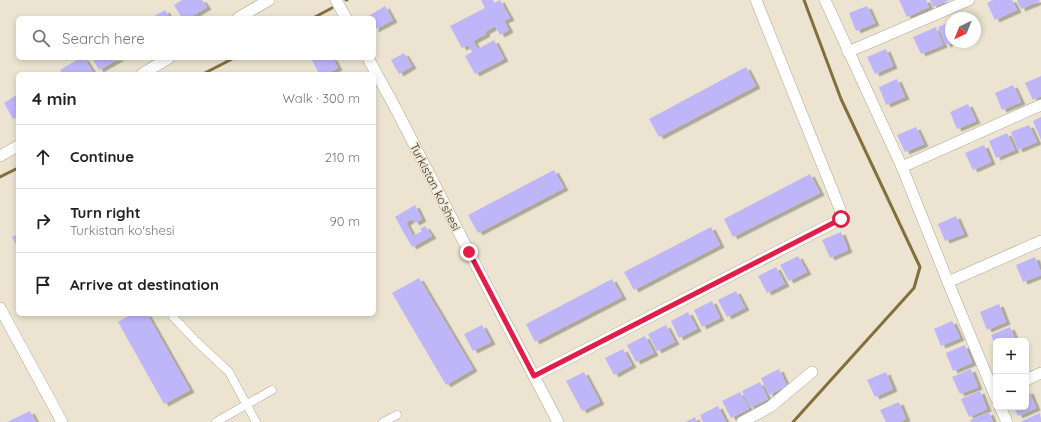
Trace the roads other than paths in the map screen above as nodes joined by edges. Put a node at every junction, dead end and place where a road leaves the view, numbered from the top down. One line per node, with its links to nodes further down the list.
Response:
1 (269, 0): 6 (street)
2 (336, 0): 7 (street)
3 (756, 0): 24 (street)
4 (825, 0): 8 (street)
5 (969, 0): 8 (street)
6 (241, 16)
7 (345, 16)
8 (848, 52): 17 (street)
9 (166, 60): 11 (street)
10 (369, 60): 12 (street, Turkistan ko'shesi)
11 (145, 72)
12 (376, 72)
13 (376, 73): 24 (street, Turkistan ko'shesi)
14 (1041, 105): 17 (street)
15 (16, 147): 16 (street)
16 (0, 156)
17 (902, 167): 19 (street)
18 (1041, 242): 19 (street)
19 (948, 282): 27 (street)
20 (0, 308): 31 (street)
21 (173, 317): 28 (street)
22 (812, 372): 36 (street)
23 (1041, 373): 25 (street)
24 (534, 376): 35 (street, Turkistan ko'shesi)
25 (1029, 379)
26 (272, 390): 28 (street)
27 (993, 390)
28 (247, 404): 32 (street); 33 (street)
29 (1001, 410): 37 (street)
30 (397, 415): 34 (street)
31 (62, 422)
32 (216, 422)
33 (256, 422)
34 (383, 422)
35 (558, 422)
36 (742, 422)
37 (1007, 422)

